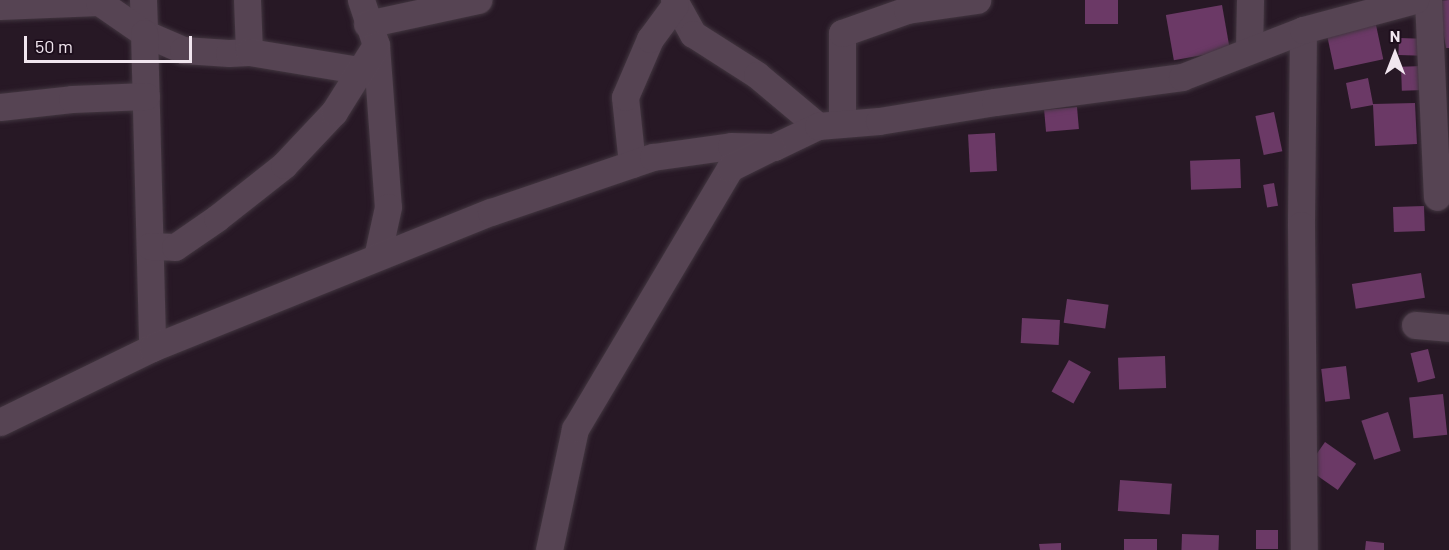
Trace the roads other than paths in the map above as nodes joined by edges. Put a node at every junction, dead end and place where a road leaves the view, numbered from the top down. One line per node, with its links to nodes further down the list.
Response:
1 (143, 0): 13 (street)
2 (247, 0): 15 (street)
3 (478, 0): 11 (street)
4 (977, 0): 9 (street)
5 (1428, 0): 22 (street)
6 (1405, 1): 12 (street)
7 (674, 2): 19 (street); 21 (street)
8 (1245, 4): 14 (street)
9 (907, 5): 19 (street)
10 (0, 6): 13 (street)
11 (368, 23): 16 (street); 24 (street)
12 (1303, 30): 14 (street); 30 (street)
13 (144, 33): 15 (street); 17 (street)
14 (1249, 49): 19 (street)
15 (249, 52): 16 (street)
16 (358, 70): 23 (street)
17 (146, 96): 18 (street); 23 (street)
18 (0, 107)
19 (830, 125): 20 (street)
20 (774, 147): 21 (street); 29 (street)
21 (632, 164): 24 (street)
22 (1437, 197)
23 (150, 246): 27 (street)
24 (377, 257): 27 (street)
25 (1415, 325): 26 (street)
26 (1449, 328)
27 (152, 348): 28 (street)
28 (0, 422)
29 (549, 550)
30 (1304, 550)

